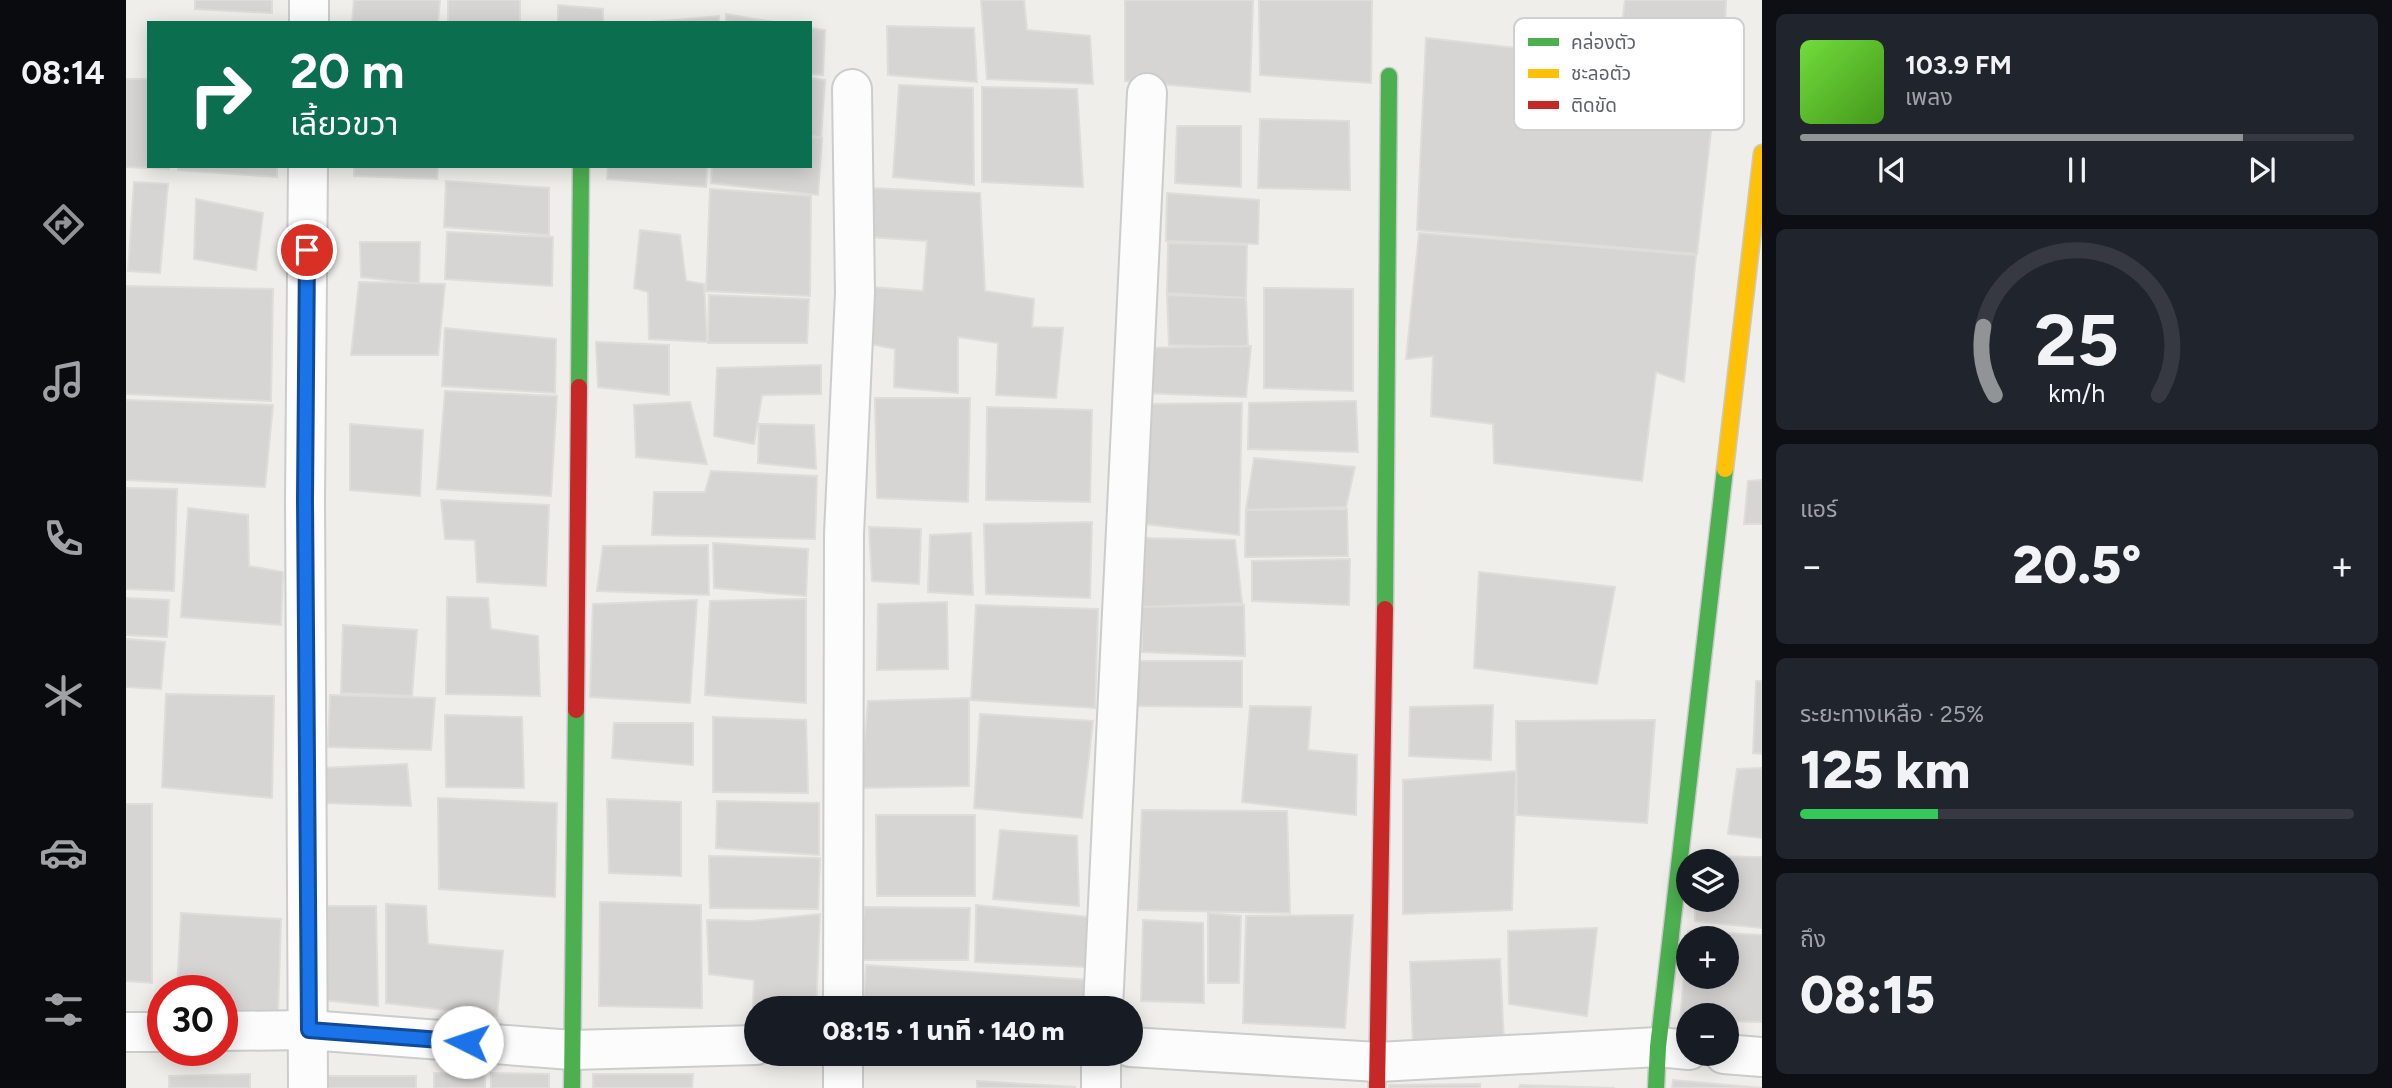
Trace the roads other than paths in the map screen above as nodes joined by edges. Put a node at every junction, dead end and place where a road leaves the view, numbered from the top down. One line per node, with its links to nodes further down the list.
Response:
1 (309, 0): 2 (street)
2 (309, 21)
3 (1389, 76): 23 (street)
4 (852, 89): 9 (street)
5 (1147, 93): 10 (street)
6 (1762, 153): 17 (street)
7 (308, 168): 11 (street)
8 (581, 168): 18 (street)
9 (843, 996)
10 (1104, 996)
11 (309, 1030): 12 (street); 18 (street); 24 (street)
12 (238, 1031)
13 (126, 1032): 14 (street)
14 (147, 1032)
15 (744, 1045): 18 (street)
16 (1143, 1048): 23 (street)
17 (1673, 1048): 23 (street); 28 (street)
18 (572, 1050): 25 (street)
19 (1739, 1055): 20 (street)
20 (1762, 1057)
21 (843, 1066): 26 (street)
22 (1101, 1066): 27 (street)
23 (1377, 1075)
24 (308, 1088)
25 (572, 1088)
26 (843, 1088)
27 (1101, 1088)
28 (1656, 1088)

